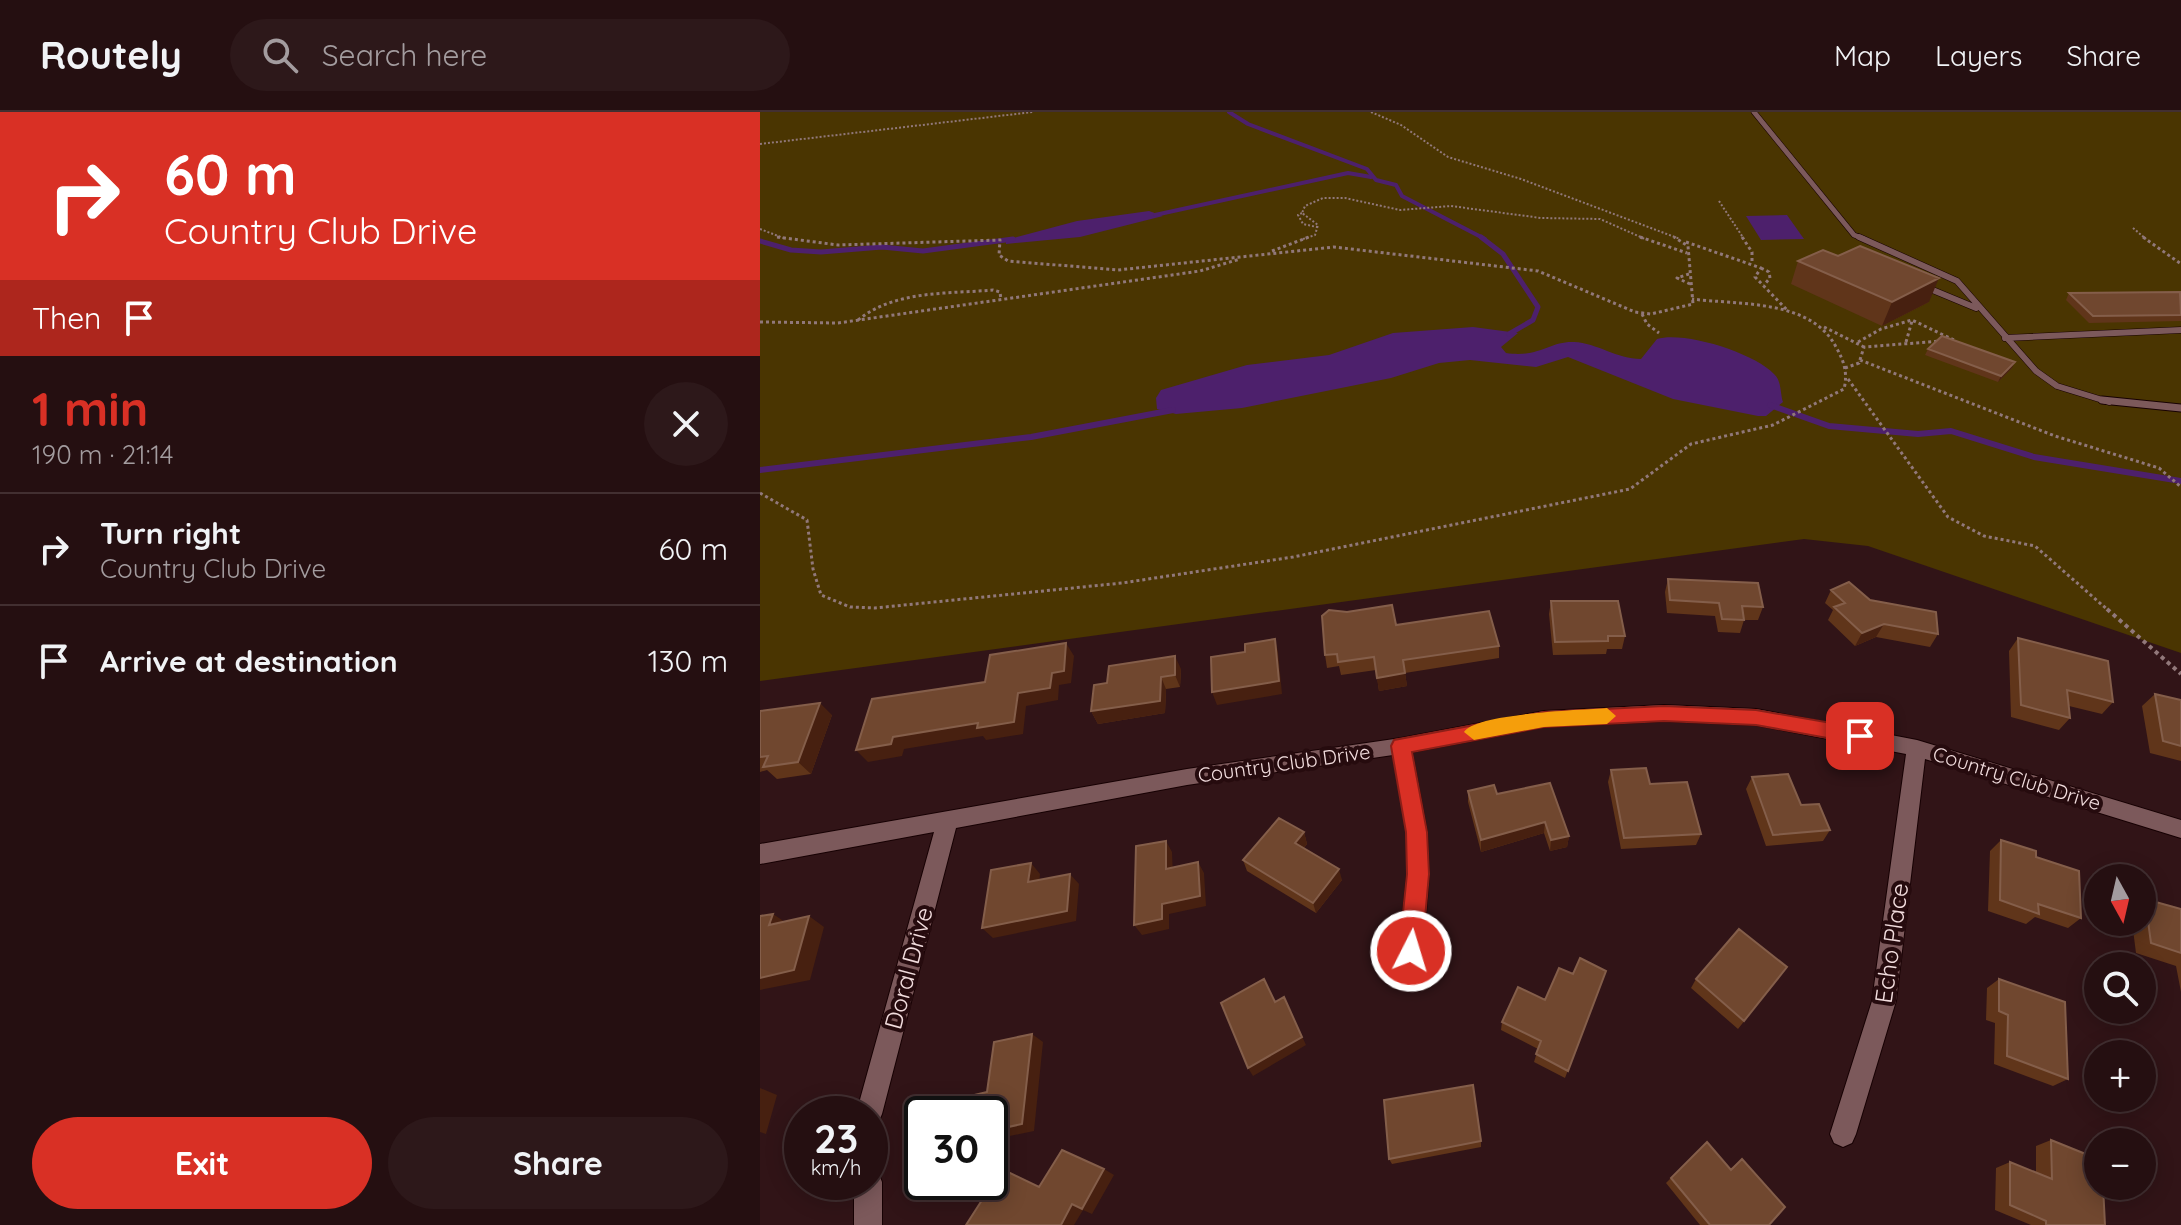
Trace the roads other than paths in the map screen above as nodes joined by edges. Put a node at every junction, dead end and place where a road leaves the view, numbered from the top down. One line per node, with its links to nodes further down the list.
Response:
1 (1754, 112): 2 (lane)
2 (1869, 244): 3 (lane); 5 (lane)
3 (1857, 253)
4 (1914, 282): 5 (lane)
5 (1979, 309): 8 (lane)
6 (2181, 330): 7 (lane)
7 (2169, 331): 8 (lane); 9 (lane)
8 (2005, 338): 10 (lane)
9 (2181, 340)
10 (2181, 408)
11 (1401, 746): 12 (street, Country Club Drive); 13 (street, Country Club Drive); 16 (street)
12 (1917, 748): 14 (street, Country Club Drive); 18 (street, Echo Place)
13 (947, 821): 15 (street, Country Club Drive); 17 (street, Doral Drive)
14 (2181, 829)
15 (760, 854)
16 (1411, 951)
17 (874, 1096)
18 (1843, 1134)
19 (868, 1200): 20 (street)
20 (868, 1225)

